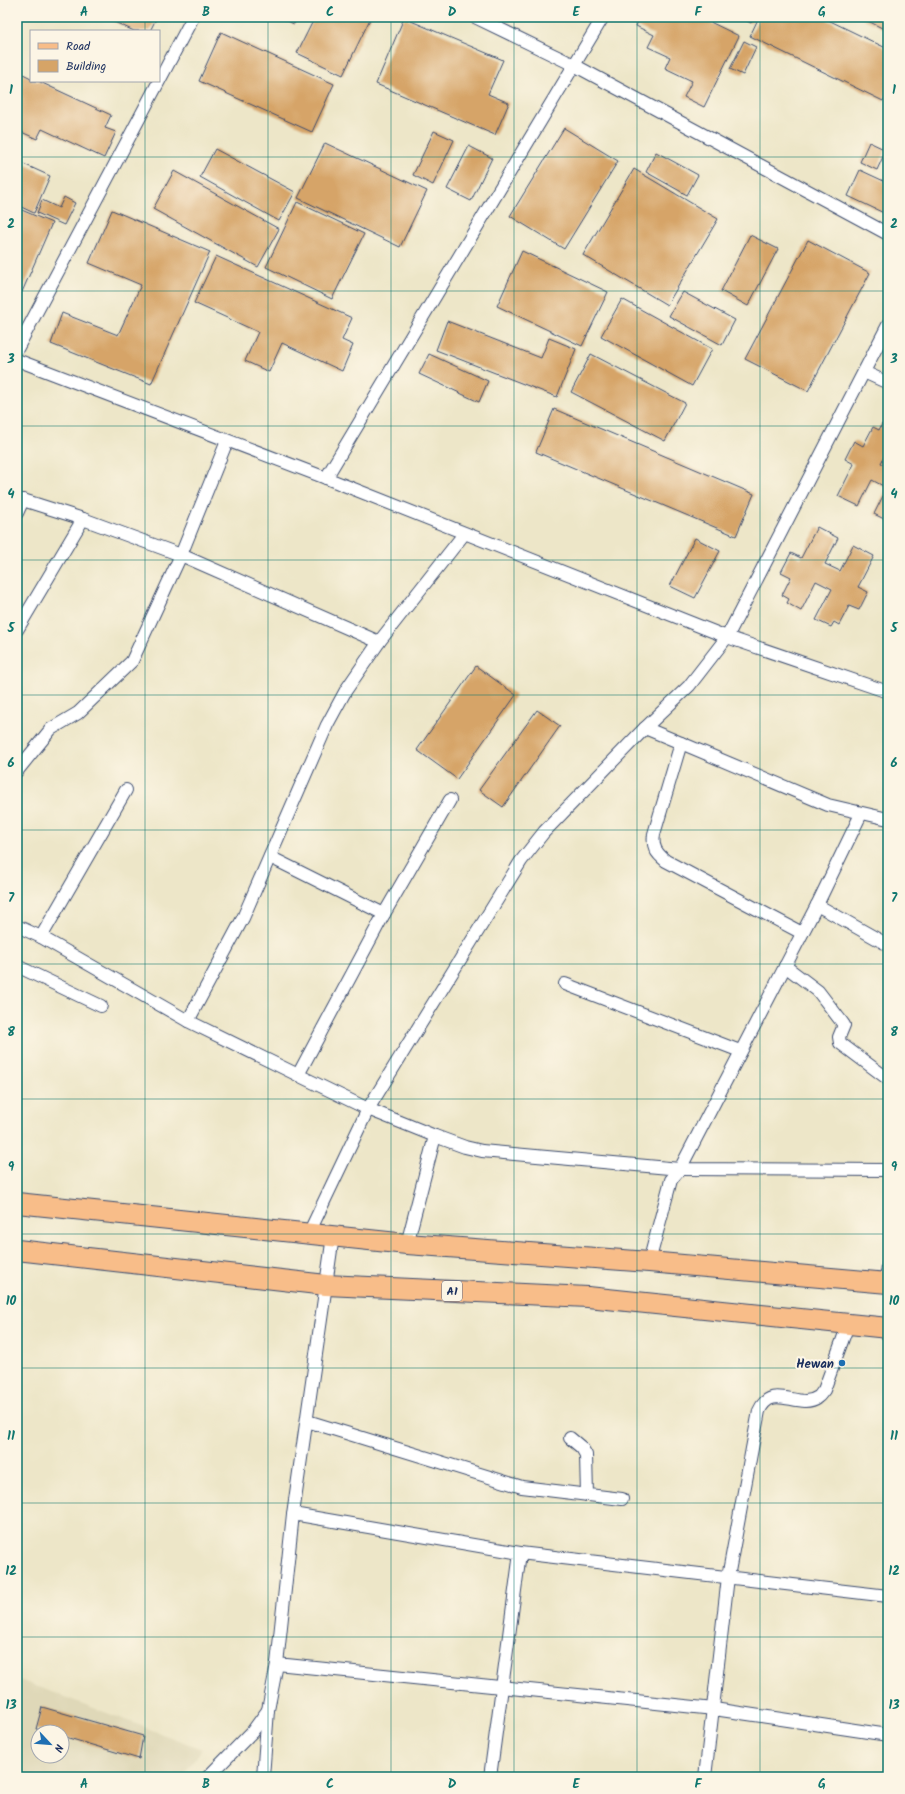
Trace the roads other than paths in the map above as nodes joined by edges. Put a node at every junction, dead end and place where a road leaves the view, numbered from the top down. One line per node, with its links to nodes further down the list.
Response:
1 (194, 17): 5 (street)
2 (476, 17): 4 (street)
3 (603, 17): 4 (street)
4 (574, 65): 7 (street); 14 (street)
5 (160, 81)
6 (159, 82): 9 (street)
7 (888, 234)
8 (888, 325): 11 (street)
9 (17, 349)
10 (17, 360): 13 (street)
11 (864, 372): 12 (street); 21 (street)
12 (888, 383)
13 (227, 441): 14 (street); 19 (street)
14 (326, 478): 18 (street)
15 (20, 501): 16 (street); 17 (street)
16 (17, 513)
17 (83, 519): 19 (street); 20 (street)
18 (464, 534): 21 (street); 22 (street)
19 (181, 555): 22 (street); 26 (street)
20 (17, 630)
21 (727, 637): 23 (street); 24 (street)
22 (379, 642): 31 (street)
23 (888, 692)
24 (645, 728): 25 (street); 46 (street)
25 (682, 743): 29 (street); 35 (street)
26 (17, 771)
27 (126, 790): 36 (street)
28 (450, 800): 33 (street)
29 (861, 814): 30 (street); 32 (street)
30 (888, 819)
31 (270, 857): 33 (street); 42 (street)
32 (817, 905): 35 (street); 37 (street)
33 (384, 914): 44 (street)
34 (17, 926): 36 (street)
35 (802, 933): 39 (street)
36 (41, 937): 42 (street)
37 (888, 946)
38 (17, 966): 41 (street)
39 (785, 966): 43 (street); 45 (street)
40 (565, 984): 43 (street)
41 (101, 1006)
42 (188, 1021): 44 (street)
43 (740, 1051): 48 (street)
44 (298, 1076): 46 (street)
45 (888, 1079)
46 (368, 1109): 47 (street); 51 (street)
47 (435, 1136): 48 (street); 53 (street)
48 (680, 1169): 49 (street); 55 (street)
49 (888, 1170)
50 (17, 1203): 51 (main road)
51 (309, 1234): 52 (main road)
52 (333, 1236): 53 (main road); 57 (street)
53 (407, 1244): 55 (main road)
54 (17, 1250): 57 (main road, A1)
55 (649, 1262): 56 (main road)
56 (887, 1277)
57 (326, 1285): 58 (main road, A1); 60 (street)
58 (848, 1325): 59 (main road, A1); 66 (street)
59 (888, 1328)
60 (307, 1421): 62 (street); 64 (street)
61 (570, 1438): 62 (street)
62 (587, 1495): 63 (street)
63 (622, 1499)
64 (293, 1514): 65 (street); 68 (street)
65 (520, 1553): 66 (street); 69 (street)
66 (728, 1577): 67 (street); 70 (street)
67 (888, 1596)
68 (277, 1664): 69 (street); 71 (street)
69 (502, 1687): 70 (street); 75 (street)
70 (714, 1709): 72 (street); 76 (street)
71 (268, 1710): 73 (street); 74 (street)
72 (888, 1735)
73 (208, 1777)
74 (263, 1777)
75 (490, 1777)
76 (705, 1777)

